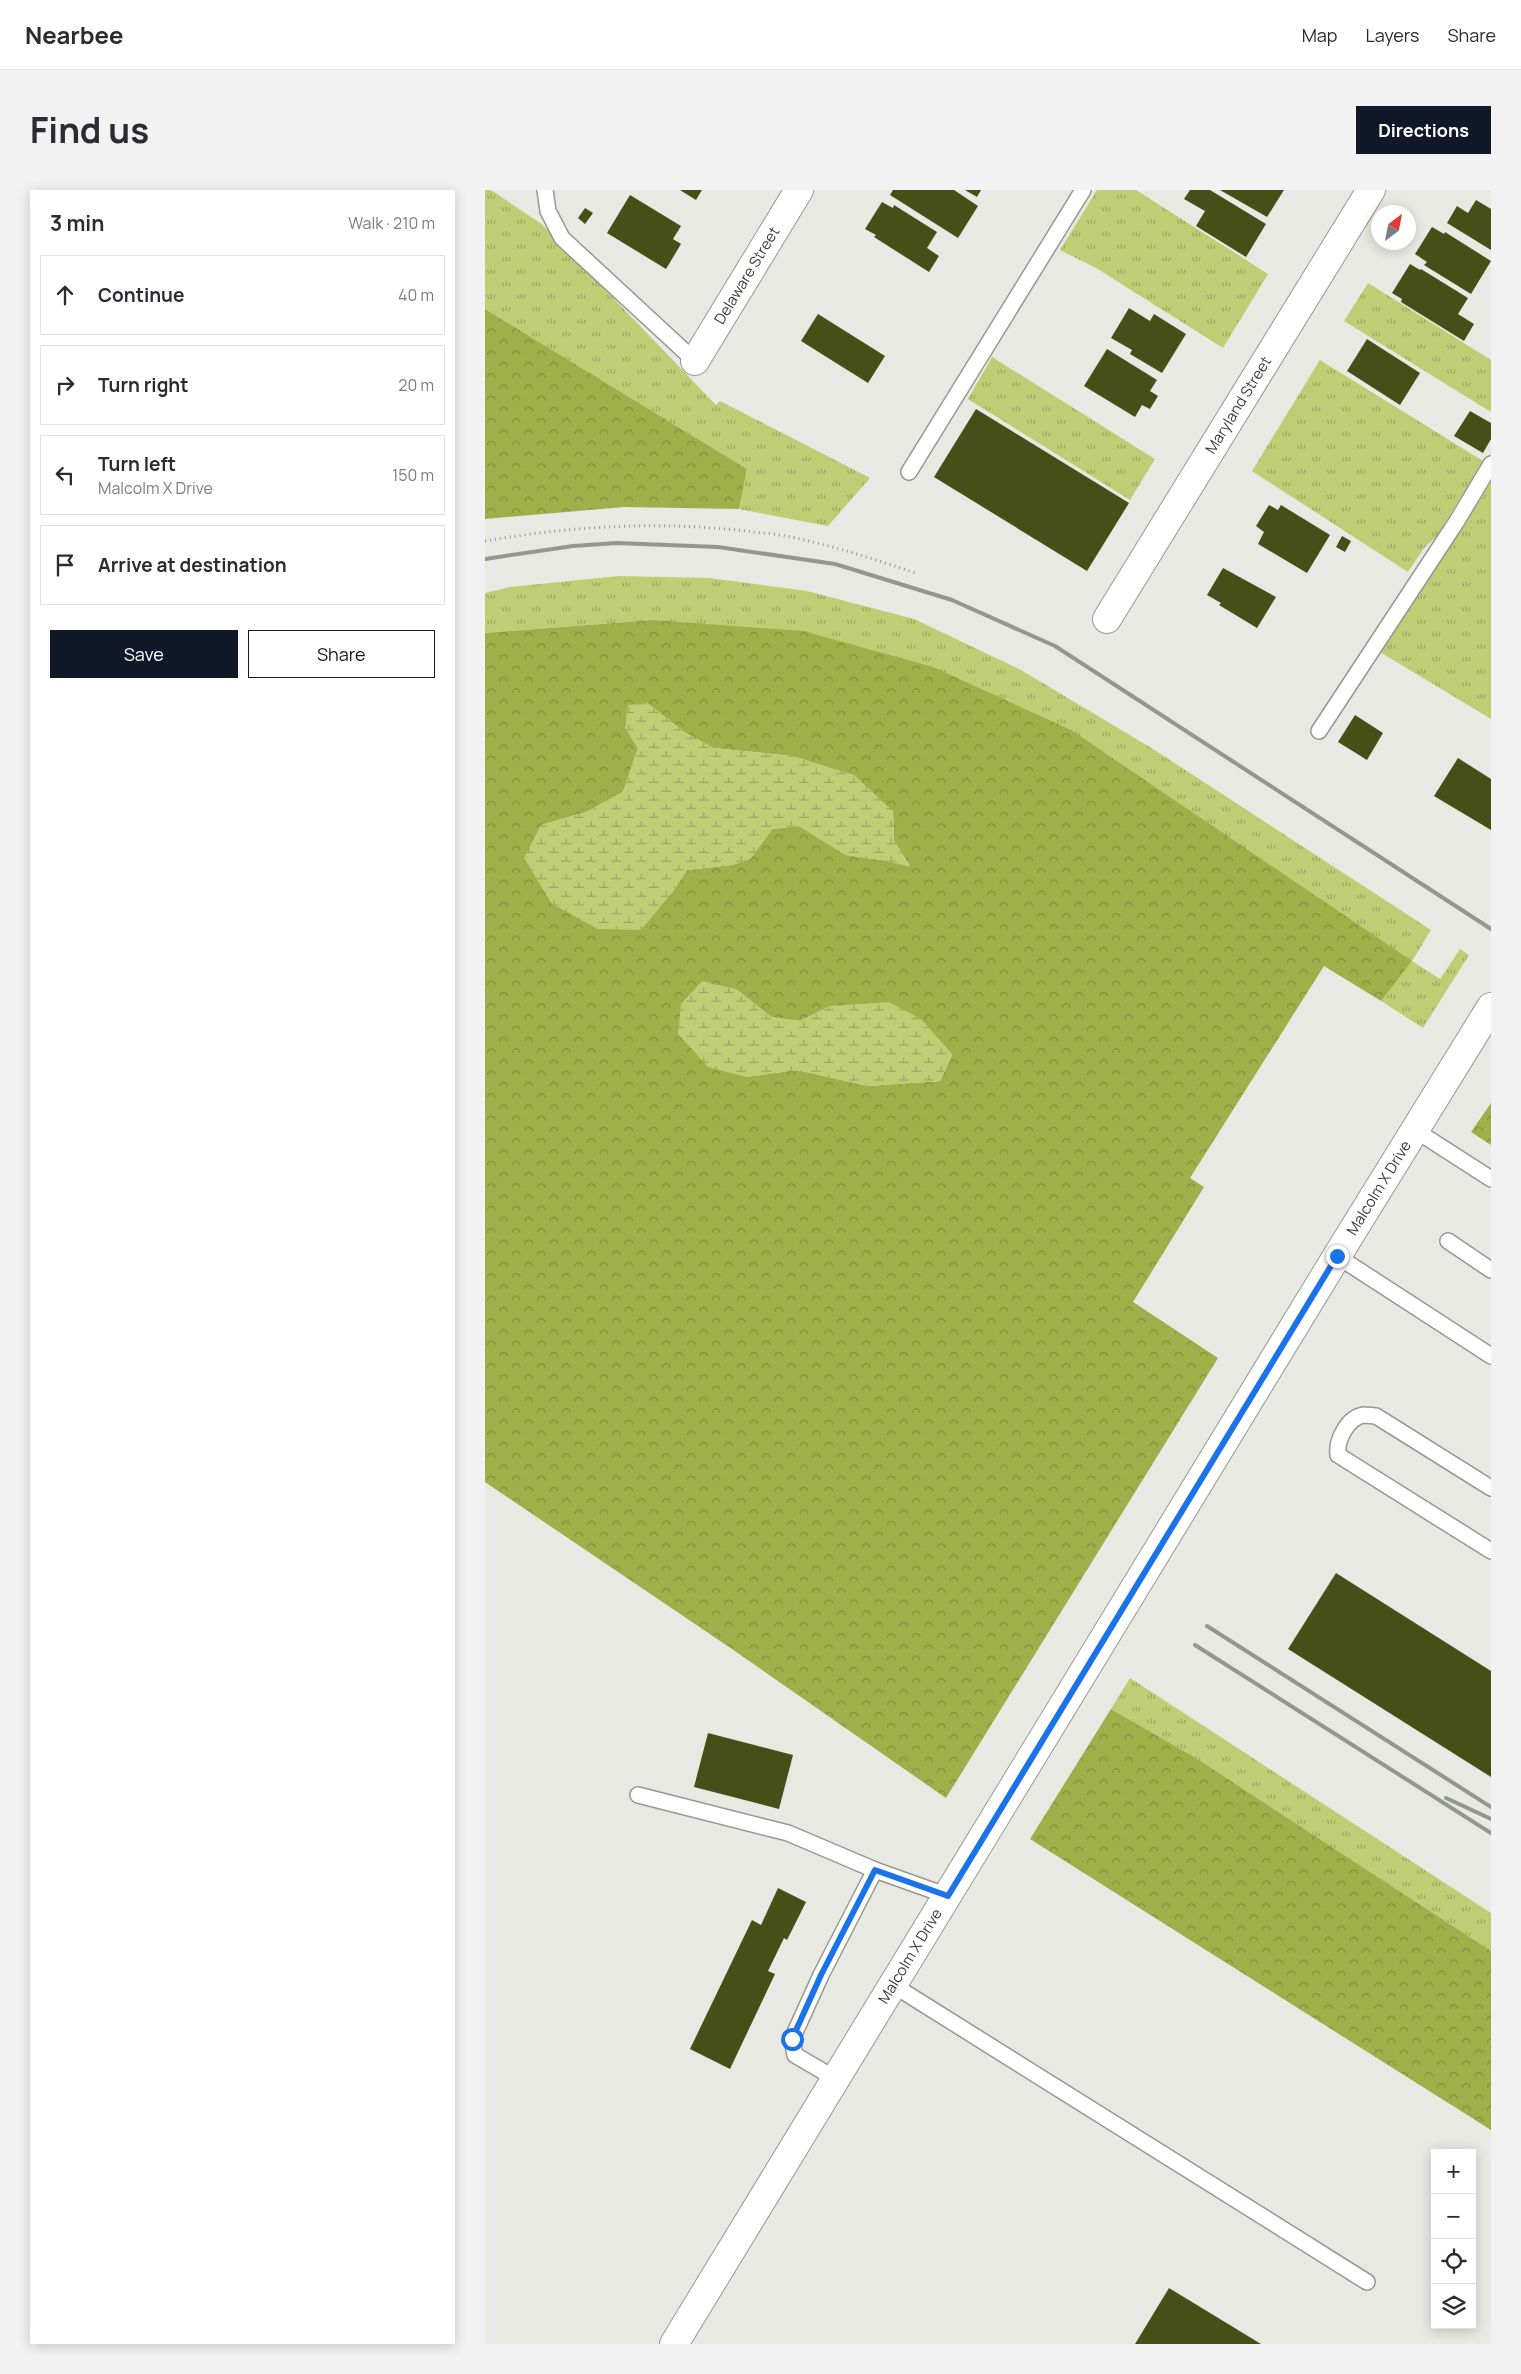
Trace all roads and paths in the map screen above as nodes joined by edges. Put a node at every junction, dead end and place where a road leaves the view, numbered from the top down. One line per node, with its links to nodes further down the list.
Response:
1 (545, 190): 5 (lane)
2 (799, 190): 5 (street, Delaware Street)
3 (1083, 190): 7 (lane)
4 (1371, 190): 10 (street, Maryland Street)
5 (695, 361)
6 (1491, 464): 11 (lane)
7 (909, 472)
8 (485, 541): 9 (path)
9 (915, 573)
10 (1107, 619)
11 (1319, 731)
12 (1491, 1006): 13 (street, Malcolm X Drive)
13 (1415, 1130): 14 (lane); 16 (street, Malcolm X Drive)
14 (1491, 1179)
15 (1448, 1241): 17 (lane)
16 (1337, 1256): 18 (lane); 23 (street, Malcolm X Drive)
17 (1491, 1270)
18 (1491, 1356)
19 (1491, 1488): 20 (lane)
20 (1491, 1551)
21 (638, 1795): 22 (lane)
22 (875, 1870): 23 (lane); 25 (lane)
23 (948, 1896): 24 (street, Malcolm X Drive)
24 (893, 1985): 25 (street, Malcolm X Drive); 26 (lane)
25 (836, 2079): 27 (street, Malcolm X Drive)
26 (1367, 2282)
27 (674, 2344)

